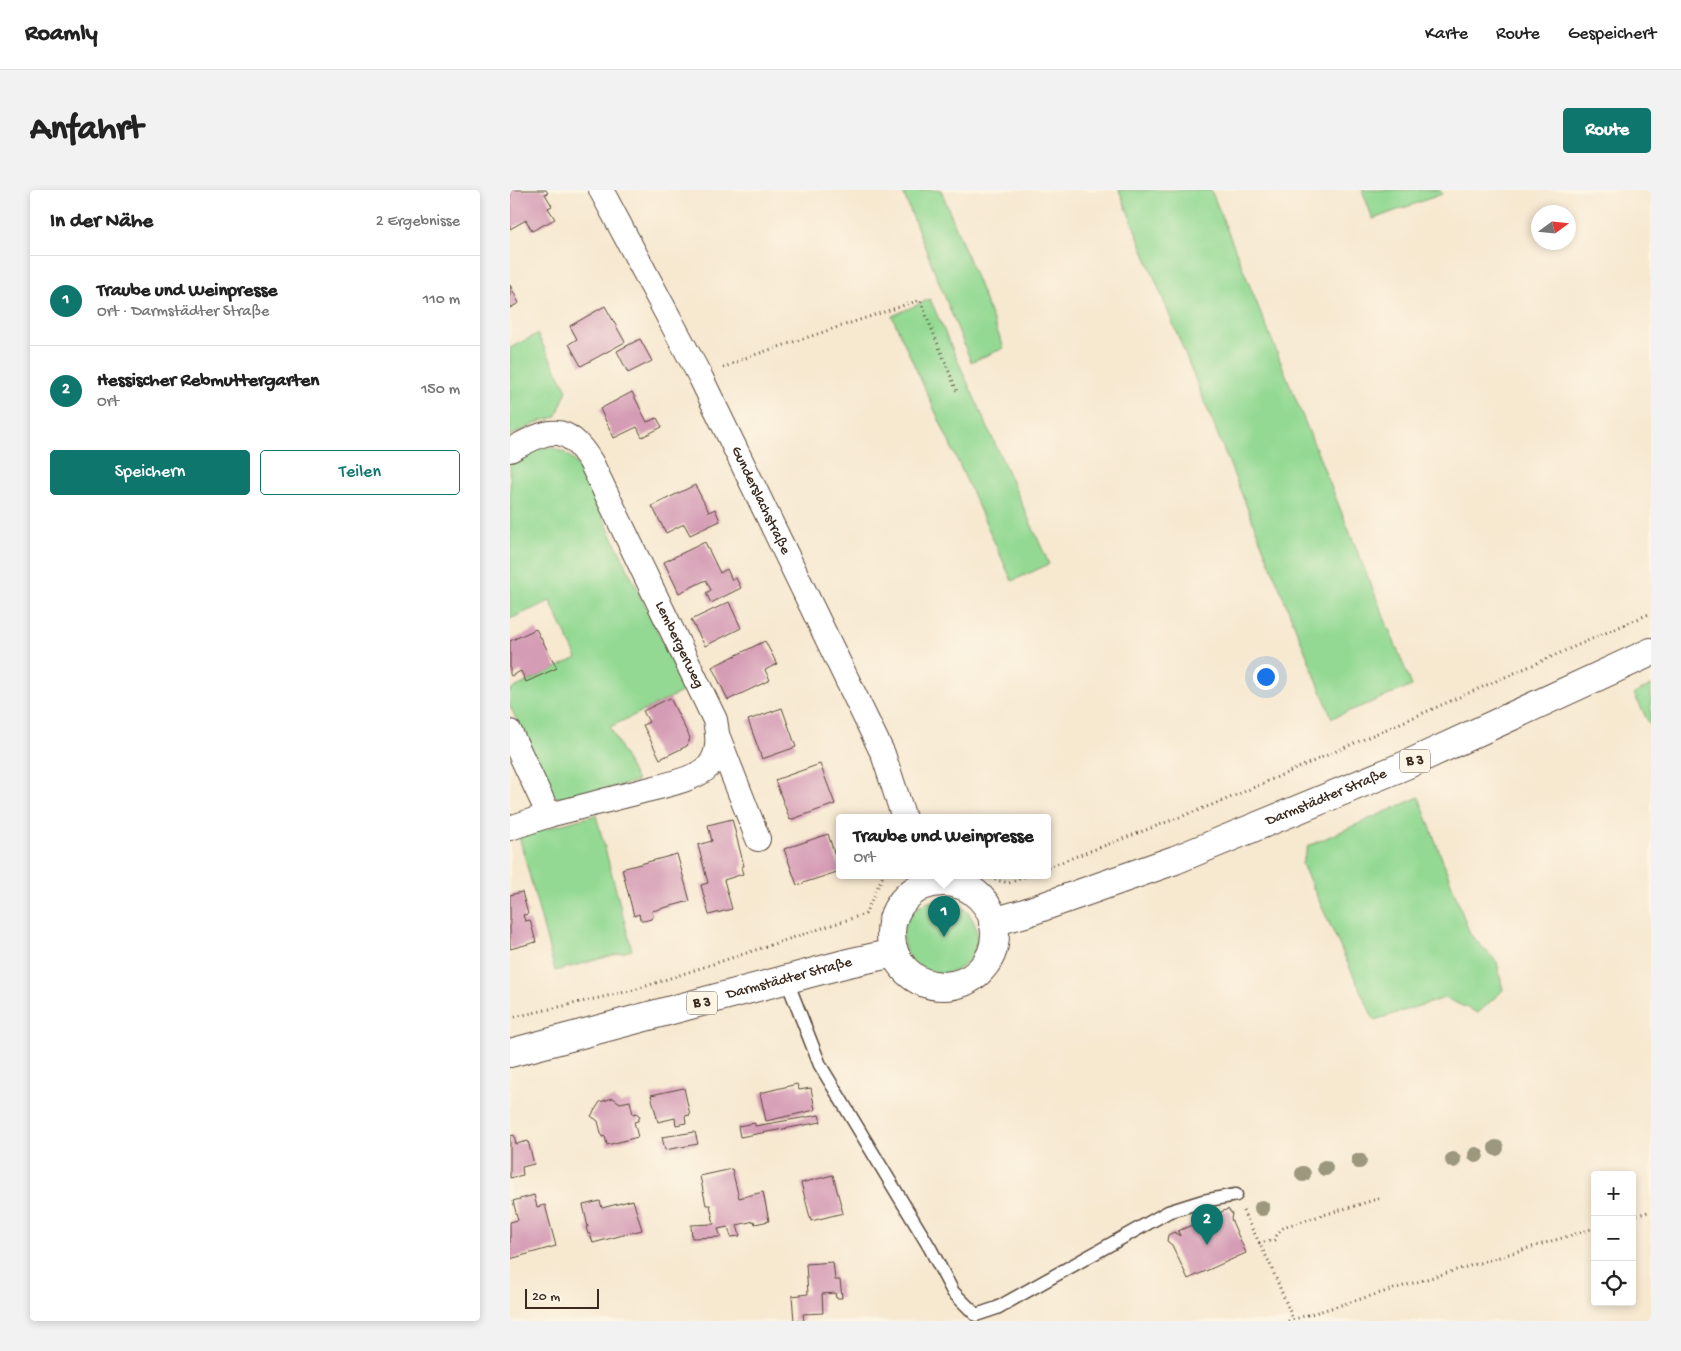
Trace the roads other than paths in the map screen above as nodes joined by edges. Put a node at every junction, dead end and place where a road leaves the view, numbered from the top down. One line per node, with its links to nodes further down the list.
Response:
1 (601, 190): 6 (street, Gunderslachstraße)
2 (510, 450): 5 (street, Lembergerweg)
3 (1651, 652): 11 (main road, Darmstädter Straße / B 3)
4 (510, 732): 7 (street)
5 (718, 737): 7 (street); 9 (street, Lembergerweg)
6 (903, 814)
7 (549, 815): 8 (street)
8 (510, 828)
9 (758, 839)
10 (923, 880): 11 (main road); 12 (main road)
11 (994, 922): 12 (main road)
12 (894, 953): 13 (main road, Darmstädter Straße / B 3)
13 (787, 981): 14 (main road, Darmstädter Straße / B 3); 15 (lane)
14 (510, 1053)
15 (1236, 1195)

